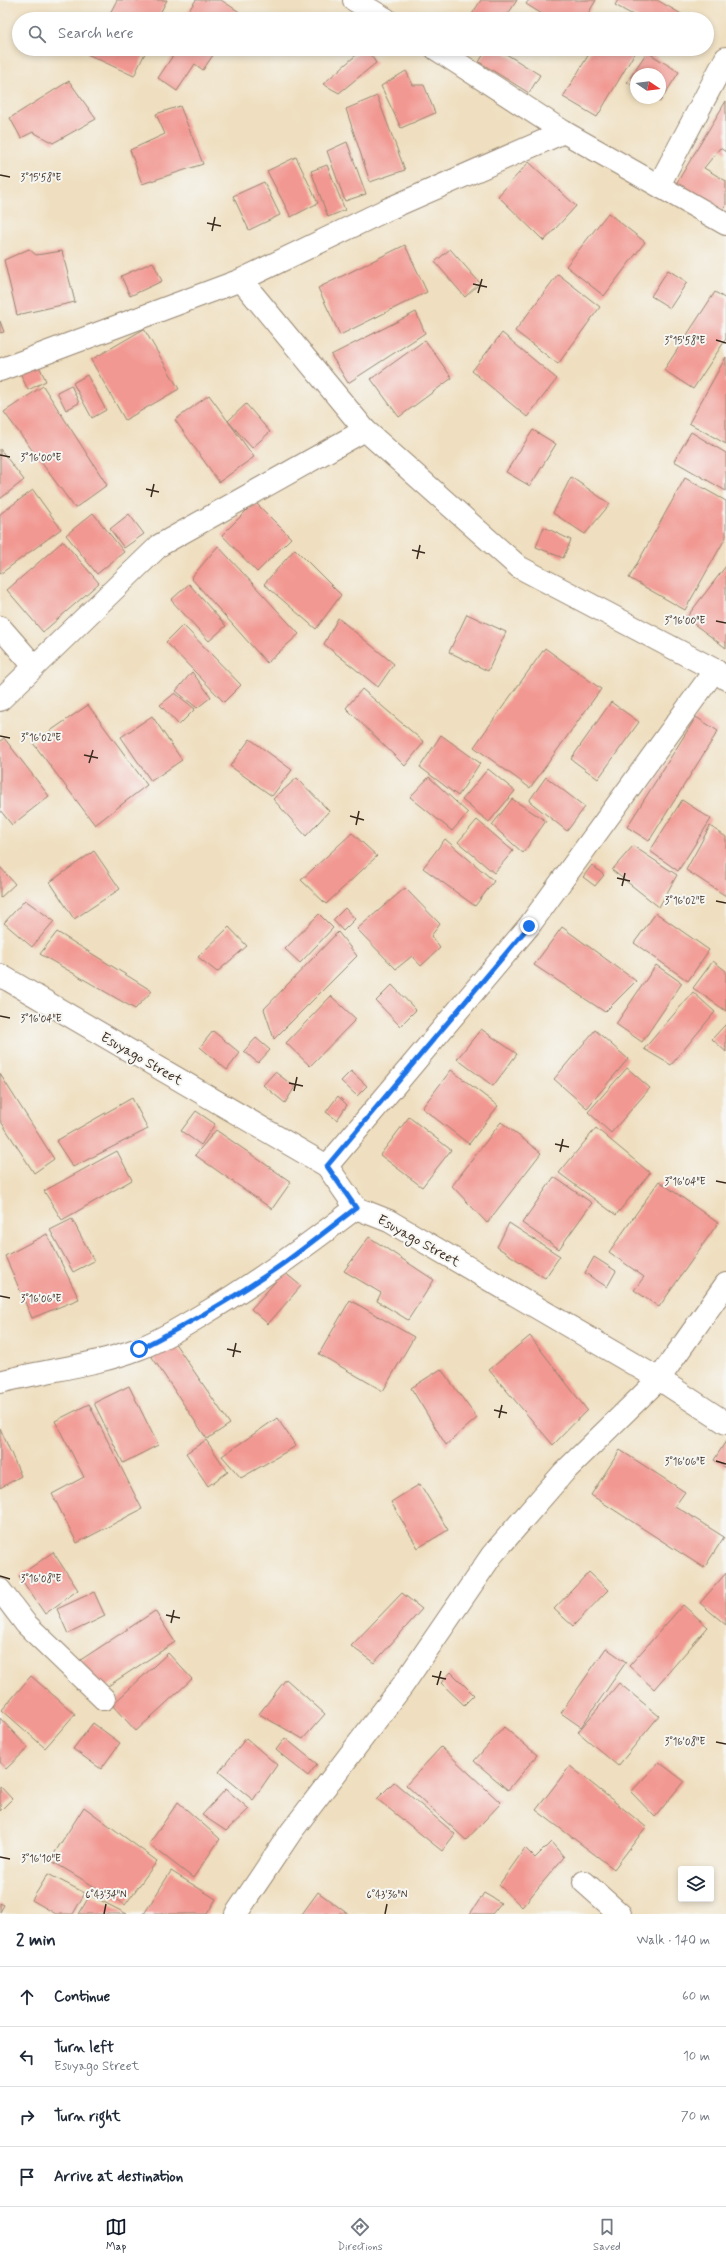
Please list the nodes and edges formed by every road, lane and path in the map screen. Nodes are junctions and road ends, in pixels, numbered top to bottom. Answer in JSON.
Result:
{"nodes":[{"id":1,"x":354,"y":0,"type":"edge"},
{"id":2,"x":374,"y":12,"type":"edge"},
{"id":3,"x":447,"y":56,"type":"edge"},
{"id":4,"x":726,"y":58,"type":"edge"},
{"id":5,"x":564,"y":132,"type":"junction"},
{"id":6,"x":659,"y":185,"type":"junction"},
{"id":7,"x":726,"y":224,"type":"edge"},
{"id":8,"x":241,"y":280,"type":"junction"},
{"id":9,"x":0,"y":370,"type":"edge"},
{"id":10,"x":366,"y":430,"type":"junction"},
{"id":11,"x":0,"y":627,"type":"edge"},
{"id":12,"x":34,"y":666,"type":"junction"},
{"id":13,"x":721,"y":674,"type":"edge"},
{"id":14,"x":0,"y":700,"type":"edge"},
{"id":15,"x":0,"y":975,"type":"edge"},
{"id":16,"x":327,"y":1166,"type":"junction"},
{"id":17,"x":356,"y":1208,"type":"junction"},
{"id":18,"x":726,"y":1284,"type":"edge"},
{"id":19,"x":659,"y":1380,"type":"junction"},
{"id":20,"x":0,"y":1382,"type":"edge"},
{"id":21,"x":726,"y":1423,"type":"edge"},
{"id":22,"x":0,"y":1590,"type":"edge"},
{"id":23,"x":104,"y":1699,"type":"dead end"},
{"id":24,"x":584,"y":1882,"type":"dead end"},
{"id":25,"x":236,"y":1914,"type":"edge"},
{"id":26,"x":620,"y":1914,"type":"edge"}],
"edges":[{"from":1,"to":2,"type":"street"},
{"from":3,"to":5,"type":"street"},
{"from":4,"to":6,"type":"street"},
{"from":5,"to":6,"type":"street"},
{"from":5,"to":8,"type":"street"},
{"from":6,"to":7,"type":"street"},
{"from":8,"to":9,"type":"street"},
{"from":8,"to":10,"type":"street"},
{"from":10,"to":12,"type":"street"},
{"from":10,"to":13,"type":"street"},
{"from":11,"to":12,"type":"street"},
{"from":12,"to":14,"type":"street"},
{"from":13,"to":16,"type":"street"},
{"from":15,"to":16,"type":"street","name":"Esuyago Street"},
{"from":16,"to":17,"type":"street","name":"Esuyago Street"},
{"from":17,"to":19,"type":"street","name":"Esuyago Street"},
{"from":17,"to":20,"type":"street"},
{"from":18,"to":19,"type":"street"},
{"from":19,"to":21,"type":"street","name":"Esuyago Street"},
{"from":19,"to":25,"type":"street"},
{"from":22,"to":23,"type":"street"},
{"from":24,"to":26,"type":"street"}]}
